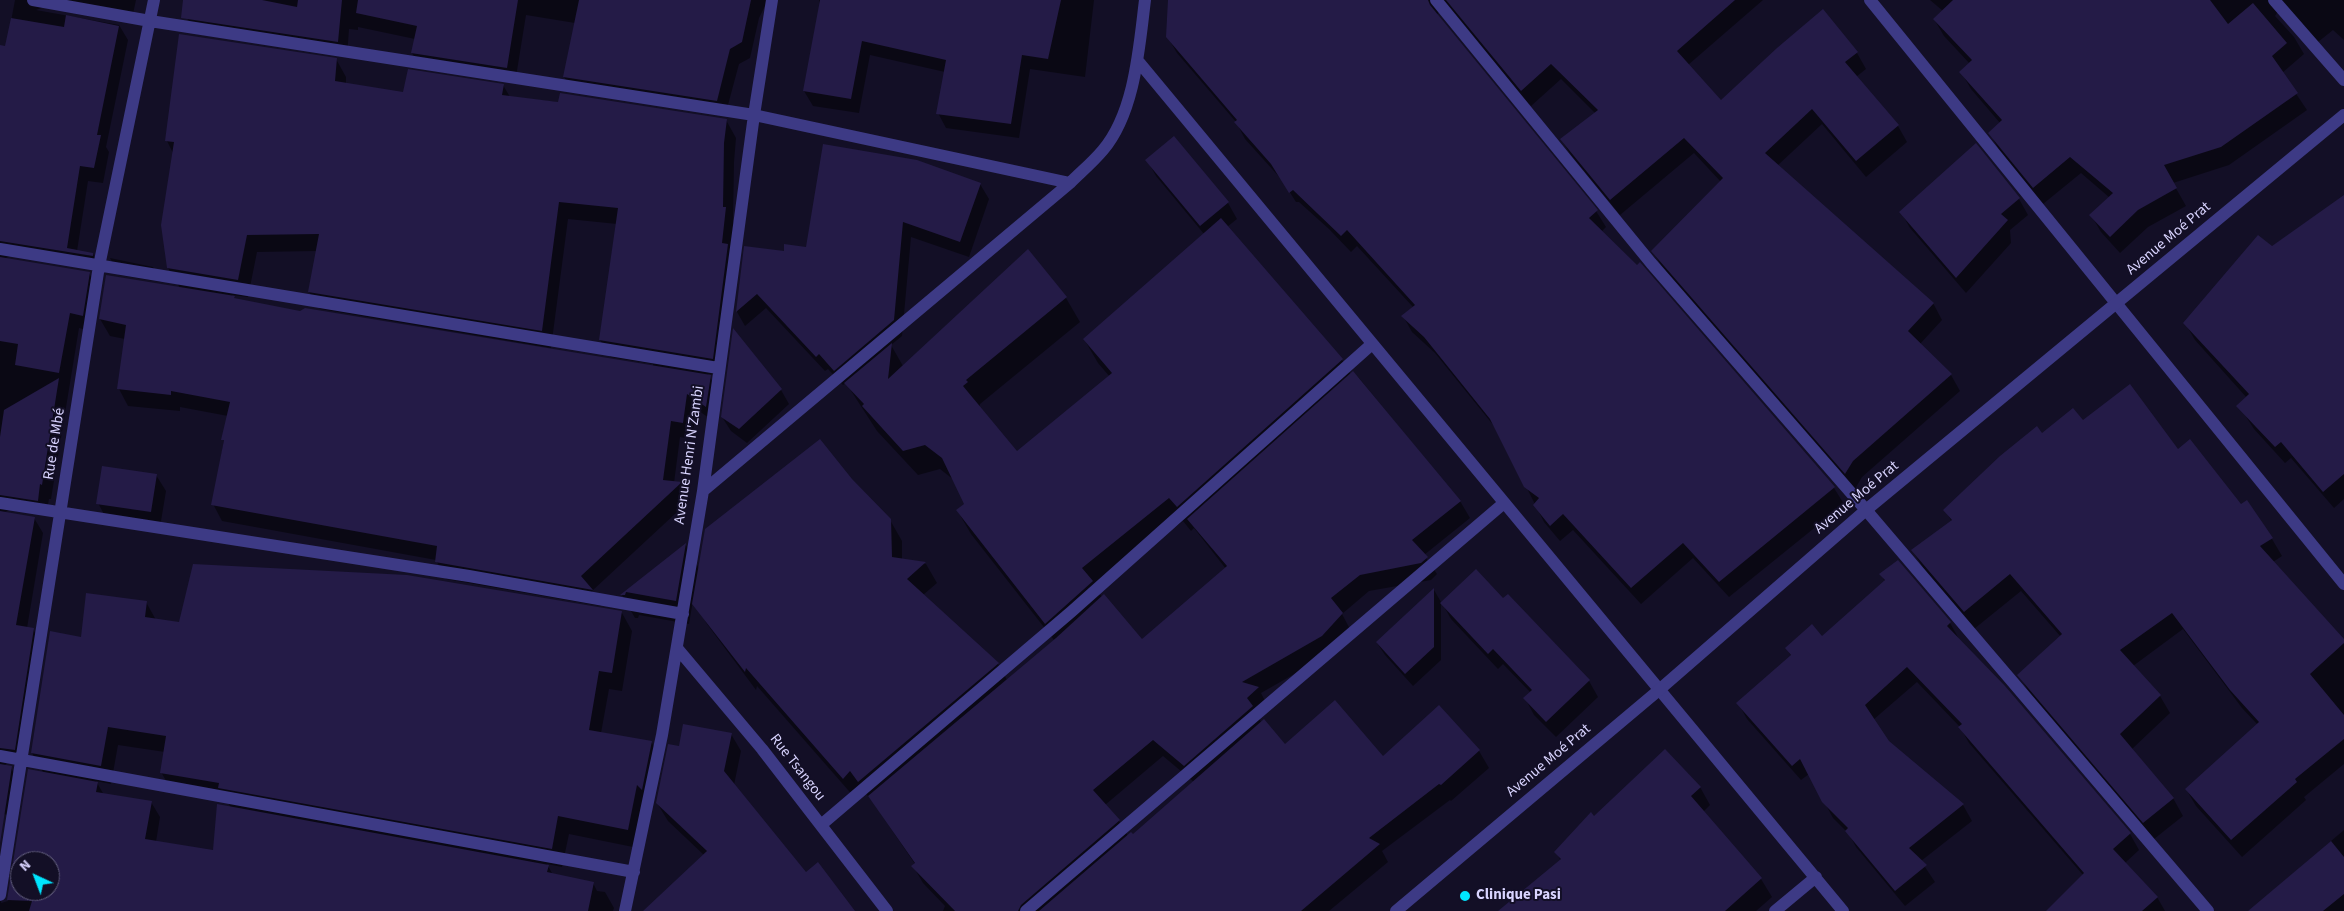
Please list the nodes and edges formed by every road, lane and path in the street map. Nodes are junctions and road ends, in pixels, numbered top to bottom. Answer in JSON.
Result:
{"nodes":[{"id":1,"x":33,"y":0,"type":"edge"},
{"id":2,"x":154,"y":0,"type":"edge"},
{"id":3,"x":772,"y":0,"type":"edge"},
{"id":4,"x":1145,"y":0,"type":"edge"},
{"id":5,"x":1436,"y":0,"type":"edge"},
{"id":6,"x":1870,"y":0,"type":"edge"},
{"id":7,"x":2274,"y":0,"type":"edge"},
{"id":8,"x":150,"y":21,"type":"junction"},
{"id":9,"x":1138,"y":61,"type":"junction"},
{"id":10,"x":2344,"y":80,"type":"edge"},
{"id":11,"x":754,"y":115,"type":"junction"},
{"id":12,"x":2344,"y":116,"type":"edge"},
{"id":13,"x":1070,"y":183,"type":"junction"},
{"id":14,"x":0,"y":249,"type":"edge"},
{"id":15,"x":99,"y":266,"type":"junction"},
{"id":16,"x":2116,"y":303,"type":"junction"},
{"id":17,"x":1372,"y":344,"type":"junction"},
{"id":18,"x":718,"y":368,"type":"junction"},
{"id":19,"x":703,"y":491,"type":"junction"},
{"id":20,"x":0,"y":503,"type":"edge"},
{"id":21,"x":1504,"y":504,"type":"junction"},
{"id":22,"x":1866,"y":510,"type":"junction"},
{"id":23,"x":60,"y":513,"type":"junction"},
{"id":24,"x":2344,"y":584,"type":"edge"},
{"id":25,"x":683,"y":614,"type":"junction"},
{"id":26,"x":676,"y":648,"type":"junction"},
{"id":27,"x":1659,"y":690,"type":"junction"},
{"id":28,"x":0,"y":756,"type":"edge"},
{"id":29,"x":22,"y":760,"type":"junction"},
{"id":30,"x":821,"y":825,"type":"junction"},
{"id":31,"x":634,"y":872,"type":"junction"},
{"id":32,"x":1816,"y":877,"type":"junction"},
{"id":33,"x":0,"y":895,"type":"edge"},
{"id":34,"x":625,"y":911,"type":"edge"},
{"id":35,"x":887,"y":911,"type":"edge"},
{"id":36,"x":1026,"y":911,"type":"edge"},
{"id":37,"x":1396,"y":911,"type":"edge"},
{"id":38,"x":1775,"y":911,"type":"edge"},
{"id":39,"x":1843,"y":911,"type":"edge"},
{"id":40,"x":2208,"y":911,"type":"edge"}],
"edges":[{"from":1,"to":8,"type":"street"},
{"from":2,"to":8,"type":"street","name":"Rue de Mbé"},
{"from":3,"to":11,"type":"street","name":"Avenue Henri N'Zambi"},
{"from":4,"to":9,"type":"street"},
{"from":5,"to":22,"type":"street"},
{"from":6,"to":16,"type":"street"},
{"from":7,"to":10,"type":"street"},
{"from":8,"to":11,"type":"street"},
{"from":8,"to":15,"type":"street","name":"Rue de Mbé"},
{"from":9,"to":13,"type":"street"},
{"from":9,"to":17,"type":"street"},
{"from":11,"to":13,"type":"street"},
{"from":11,"to":18,"type":"street","name":"Avenue Henri N'Zambi"},
{"from":12,"to":16,"type":"street","name":"Avenue Moé Prat"},
{"from":13,"to":19,"type":"street"},
{"from":14,"to":15,"type":"street"},
{"from":15,"to":18,"type":"street"},
{"from":15,"to":23,"type":"street","name":"Rue de Mbé"},
{"from":16,"to":22,"type":"street","name":"Avenue Moé Prat"},
{"from":16,"to":24,"type":"street"},
{"from":17,"to":21,"type":"street"},
{"from":17,"to":30,"type":"street"},
{"from":18,"to":19,"type":"street","name":"Avenue Henri N'Zambi"},
{"from":19,"to":25,"type":"street","name":"Avenue Henri N'Zambi"},
{"from":20,"to":23,"type":"street"},
{"from":21,"to":27,"type":"street"},
{"from":21,"to":36,"type":"street"},
{"from":22,"to":27,"type":"street","name":"Avenue Moé Prat"},
{"from":22,"to":40,"type":"street"},
{"from":23,"to":25,"type":"street"},
{"from":23,"to":29,"type":"street","name":"Rue de Mbé"},
{"from":25,"to":26,"type":"street","name":"Avenue Henri N'Zambi"},
{"from":26,"to":30,"type":"street","name":"Rue Tsangou"},
{"from":26,"to":31,"type":"street","name":"Avenue Henri N'Zambi"},
{"from":27,"to":32,"type":"street"},
{"from":27,"to":37,"type":"street","name":"Avenue Moé Prat"},
{"from":28,"to":29,"type":"street"},
{"from":29,"to":31,"type":"street"},
{"from":29,"to":33,"type":"street","name":"Rue de Mbé"},
{"from":30,"to":35,"type":"street","name":"Rue Tsangou"},
{"from":31,"to":34,"type":"street","name":"Avenue Henri N'Zambi"},
{"from":32,"to":38,"type":"street"},
{"from":32,"to":39,"type":"street"}]}
